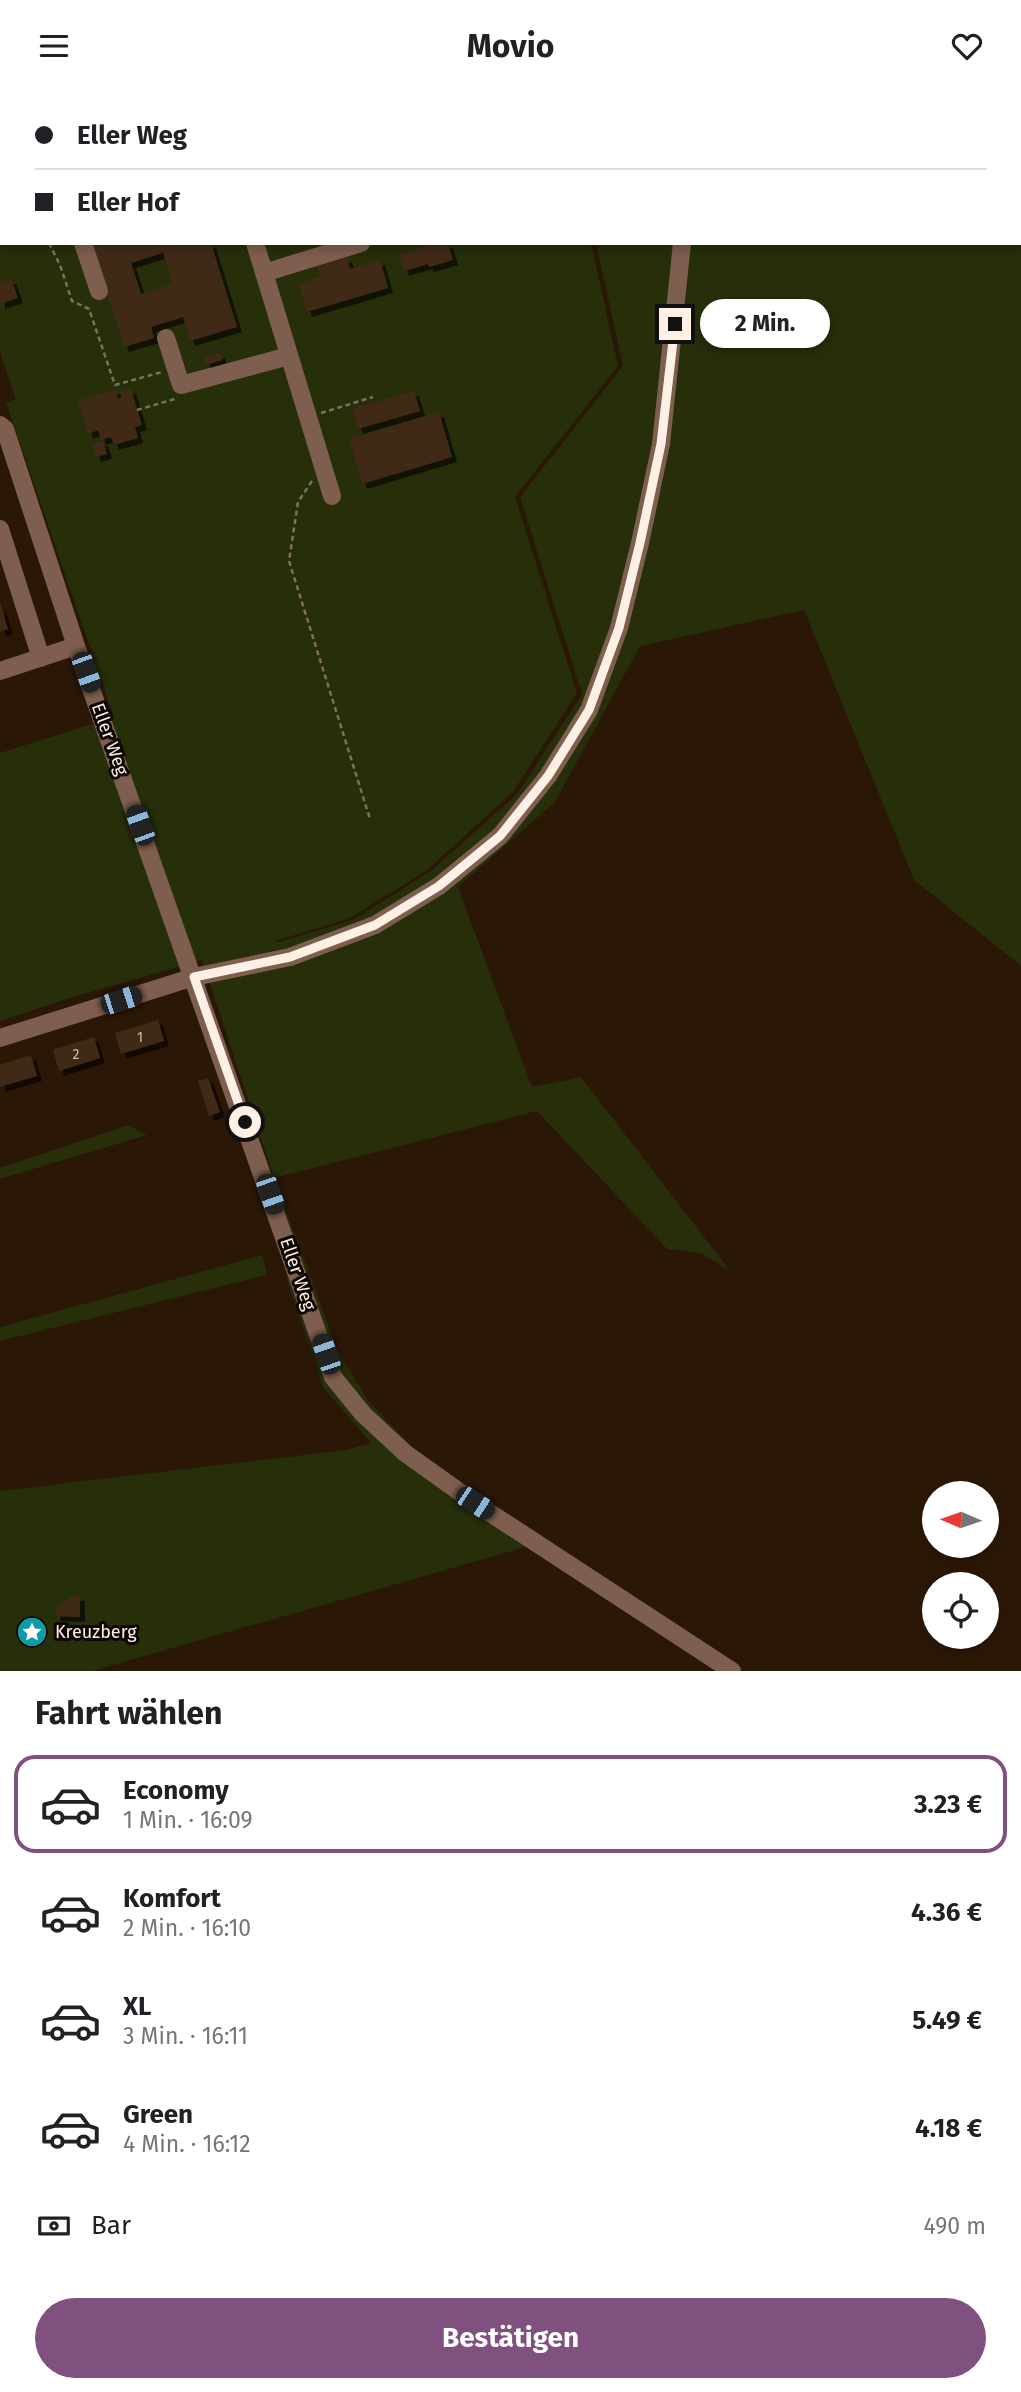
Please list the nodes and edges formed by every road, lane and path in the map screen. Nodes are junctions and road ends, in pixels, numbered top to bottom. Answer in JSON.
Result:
{"nodes":[{"id":1,"x":50,"y":245,"type":"edge"},
{"id":2,"x":84,"y":245,"type":"edge"},
{"id":3,"x":256,"y":245,"type":"edge"},
{"id":4,"x":355,"y":245,"type":"edge"},
{"id":5,"x":682,"y":245,"type":"edge"},
{"id":6,"x":264,"y":273,"type":"junction"},
{"id":7,"x":99,"y":291,"type":"dead end"},
{"id":8,"x":166,"y":338,"type":"dead end"},
{"id":9,"x":289,"y":356,"type":"junction"},
{"id":10,"x":179,"y":377,"type":"junction"},
{"id":11,"x":373,"y":397,"type":"dead end"},
{"id":12,"x":138,"y":410,"type":"dead end"},
{"id":13,"x":308,"y":417,"type":"junction"},
{"id":14,"x":0,"y":425,"type":"edge"},
{"id":15,"x":323,"y":468,"type":"junction"},
{"id":16,"x":332,"y":496,"type":"dead end"},
{"id":17,"x":0,"y":529,"type":"edge"},
{"id":18,"x":76,"y":646,"type":"junction"},
{"id":19,"x":41,"y":658,"type":"junction"},
{"id":20,"x":0,"y":671,"type":"edge"},
{"id":21,"x":370,"y":819,"type":"dead end"},
{"id":22,"x":194,"y":977,"type":"junction"},
{"id":23,"x":0,"y":1038,"type":"edge"},
{"id":24,"x":732,"y":1671,"type":"edge"}],
"edges":[{"from":1,"to":10,"type":"path"},
{"from":2,"to":7,"type":"street"},
{"from":3,"to":6,"type":"street"},
{"from":4,"to":6,"type":"street"},
{"from":5,"to":22,"type":"street"},
{"from":6,"to":9,"type":"street"},
{"from":8,"to":10,"type":"street"},
{"from":9,"to":10,"type":"street"},
{"from":9,"to":13,"type":"street"},
{"from":10,"to":12,"type":"path"},
{"from":11,"to":13,"type":"path"},
{"from":13,"to":15,"type":"street"},
{"from":14,"to":18,"type":"street","name":"Eller Weg"},
{"from":15,"to":16,"type":"street"},
{"from":15,"to":21,"type":"path"},
{"from":17,"to":19,"type":"street"},
{"from":18,"to":19,"type":"street"},
{"from":18,"to":22,"type":"street","name":"Eller Weg"},
{"from":19,"to":20,"type":"street"},
{"from":22,"to":23,"type":"street"},
{"from":22,"to":24,"type":"street","name":"Eller Weg"}]}
